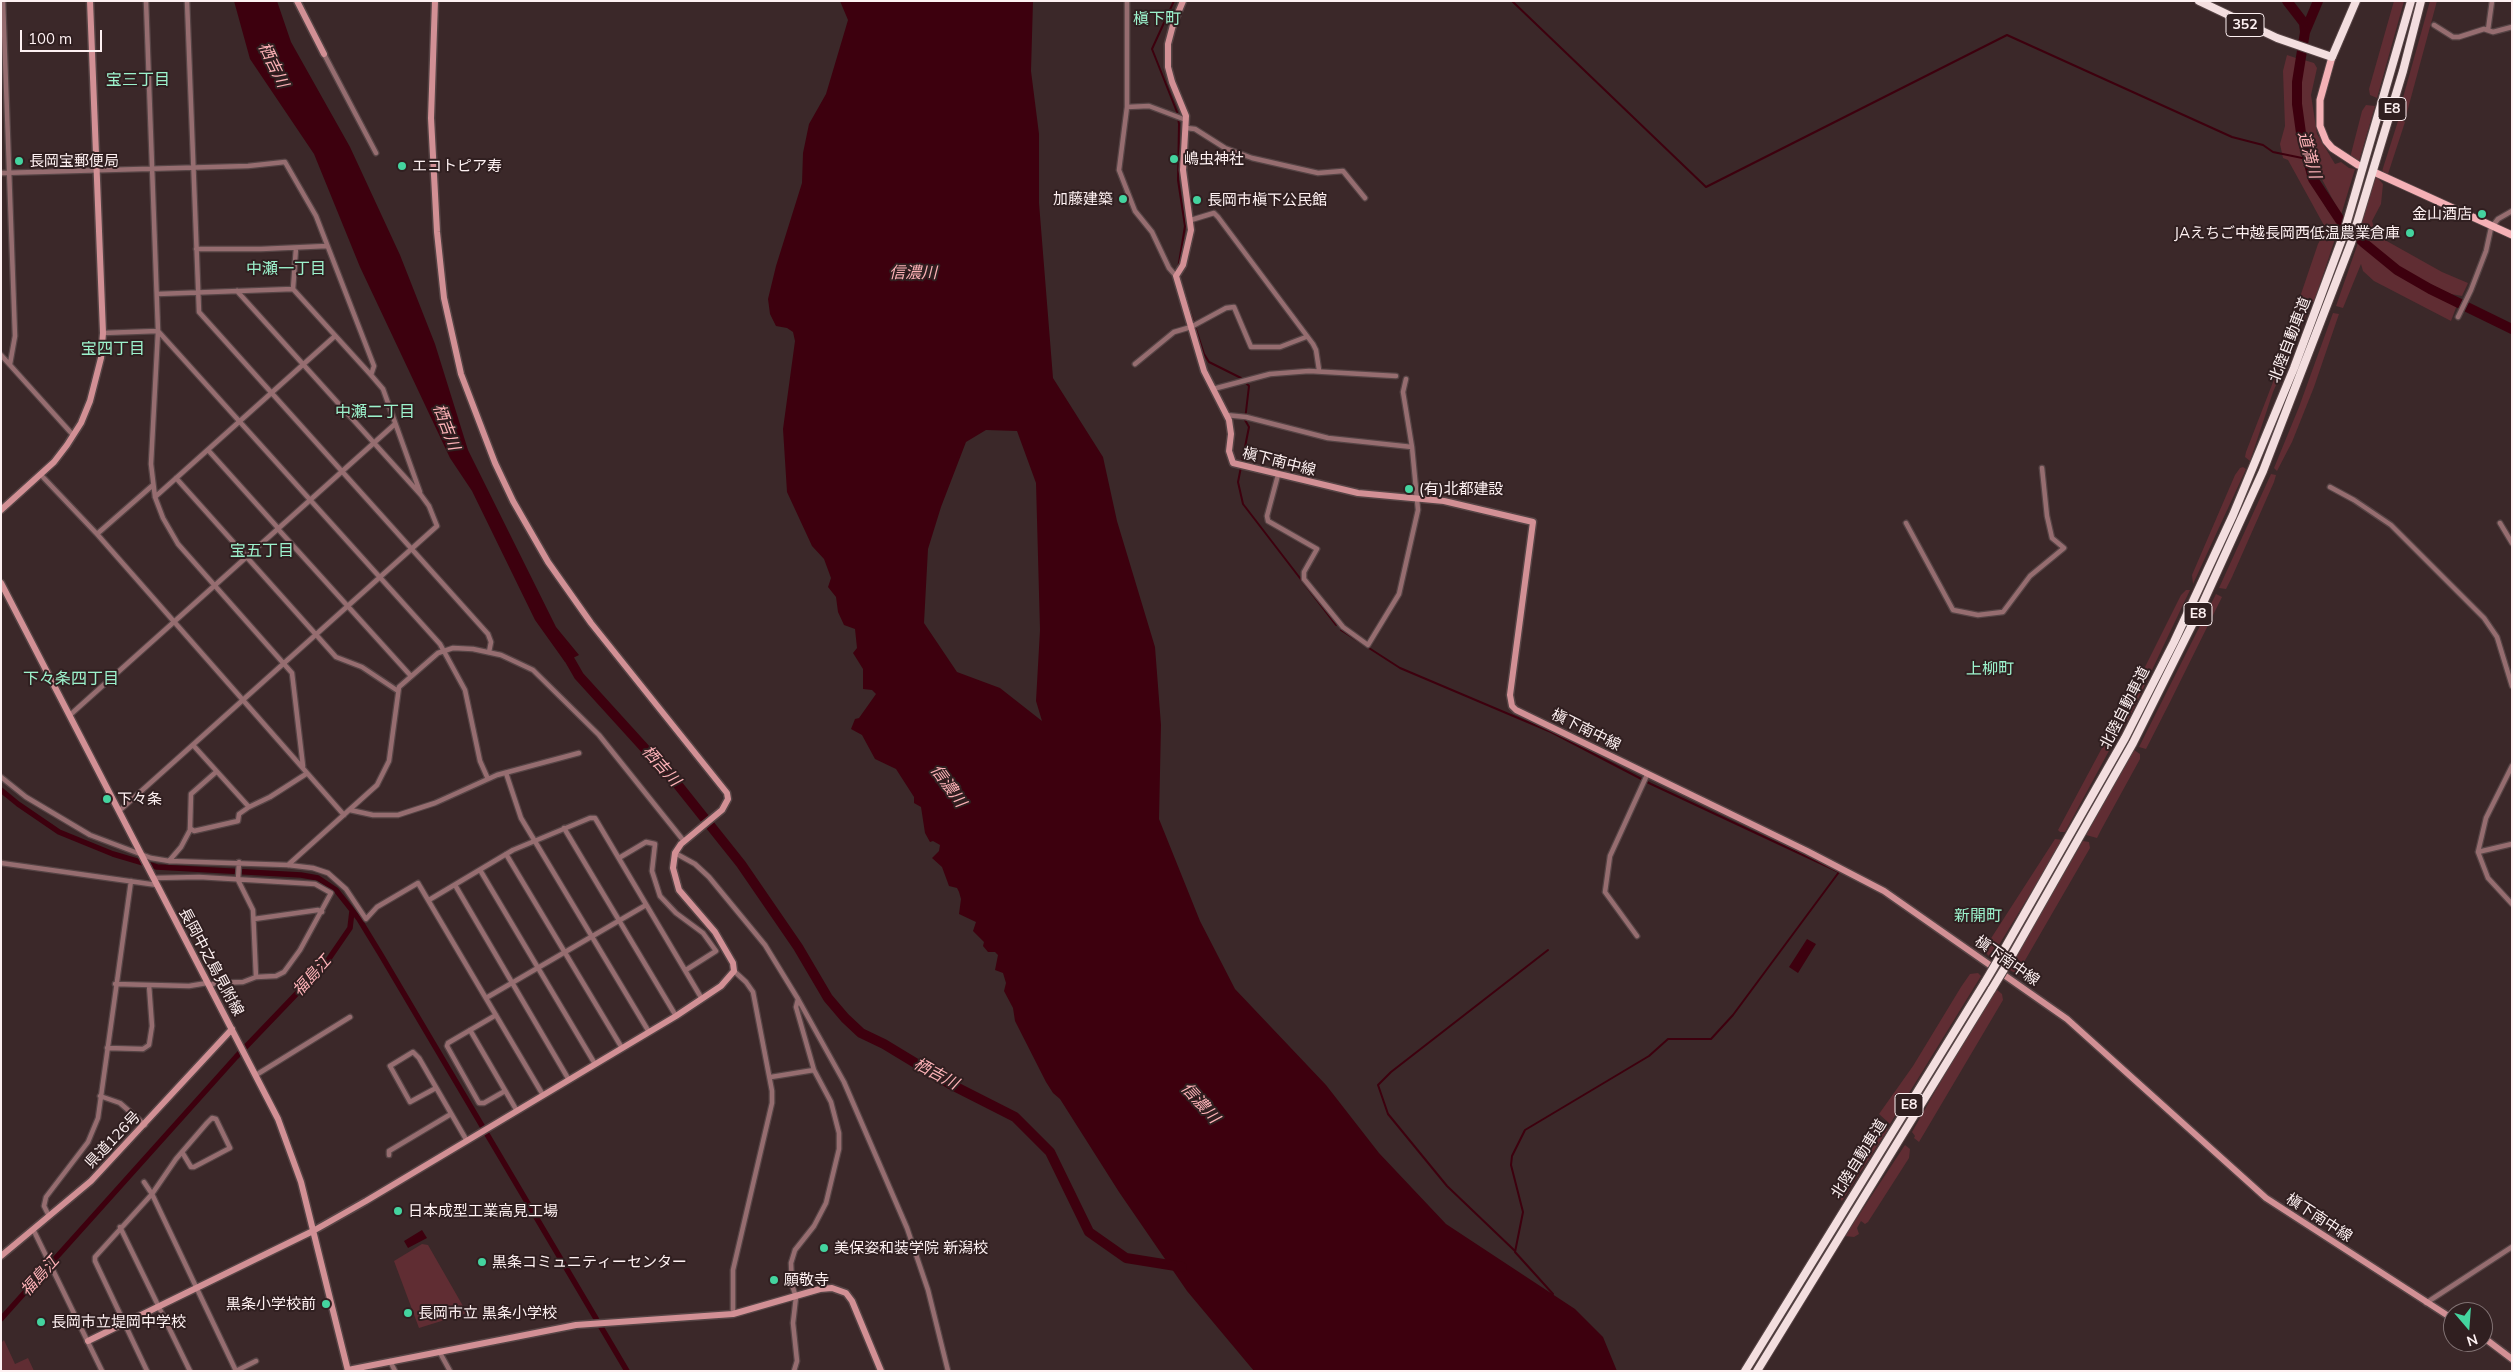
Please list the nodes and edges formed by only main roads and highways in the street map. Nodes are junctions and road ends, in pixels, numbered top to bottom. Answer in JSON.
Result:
{"nodes":[{"id":1,"x":90,"y":1,"type":"edge"},
{"id":2,"x":297,"y":1,"type":"edge"},
{"id":3,"x":435,"y":1,"type":"edge"},
{"id":4,"x":1183,"y":1,"type":"edge"},
{"id":5,"x":2199,"y":1,"type":"edge"},
{"id":6,"x":2356,"y":1,"type":"edge"},
{"id":7,"x":2411,"y":1,"type":"edge"},
{"id":8,"x":2420,"y":1,"type":"edge"},
{"id":9,"x":324,"y":54,"type":"road end"},
{"id":10,"x":2332,"y":57,"type":"junction"},
{"id":11,"x":2358,"y":165,"type":"dead end"},
{"id":12,"x":2376,"y":173,"type":"dead end"},
{"id":13,"x":2512,"y":235,"type":"edge"},
{"id":14,"x":1,"y":510,"type":"edge"},
{"id":15,"x":1,"y":583,"type":"edge"},
{"id":16,"x":232,"y":1029,"type":"junction"},
{"id":17,"x":313,"y":1231,"type":"junction"},
{"id":18,"x":1,"y":1256,"type":"edge"},
{"id":19,"x":2443,"y":1313,"type":"edge"},
{"id":20,"x":88,"y":1341,"type":"road end"},
{"id":21,"x":2493,"y":1345,"type":"edge"},
{"id":22,"x":2512,"y":1358,"type":"edge"},
{"id":23,"x":348,"y":1370,"type":"edge"},
{"id":24,"x":881,"y":1371,"type":"edge"},
{"id":25,"x":1745,"y":1371,"type":"edge"},
{"id":26,"x":1757,"y":1371,"type":"edge"}],
"edges":[{"from":1,"to":14,"type":"main road"},
{"from":2,"to":9,"type":"main road"},
{"from":3,"to":17,"type":"main road"},
{"from":4,"to":19,"type":"main road","name":"槇下南中線"},
{"from":5,"to":10,"type":"highway","number":"352"},
{"from":6,"to":10,"type":"highway"},
{"from":7,"to":25,"type":"highway","name":"北陸自動車道","number":"E8","bridge":true},
{"from":8,"to":26,"type":"highway","name":"北陸自動車道","number":"E8","bridge":true},
{"from":10,"to":11,"type":"main road"},
{"from":12,"to":13,"type":"main road"},
{"from":15,"to":16,"type":"main road","name":"長岡中之島見附線"},
{"from":16,"to":17,"type":"main road","name":"長岡中之島見附線"},
{"from":16,"to":18,"type":"main road","name":"県道126号"},
{"from":17,"to":20,"type":"main road"},
{"from":17,"to":23,"type":"main road","name":"長岡中之島見附線"},
{"from":21,"to":22,"type":"main road"},
{"from":23,"to":24,"type":"main road"}]}
